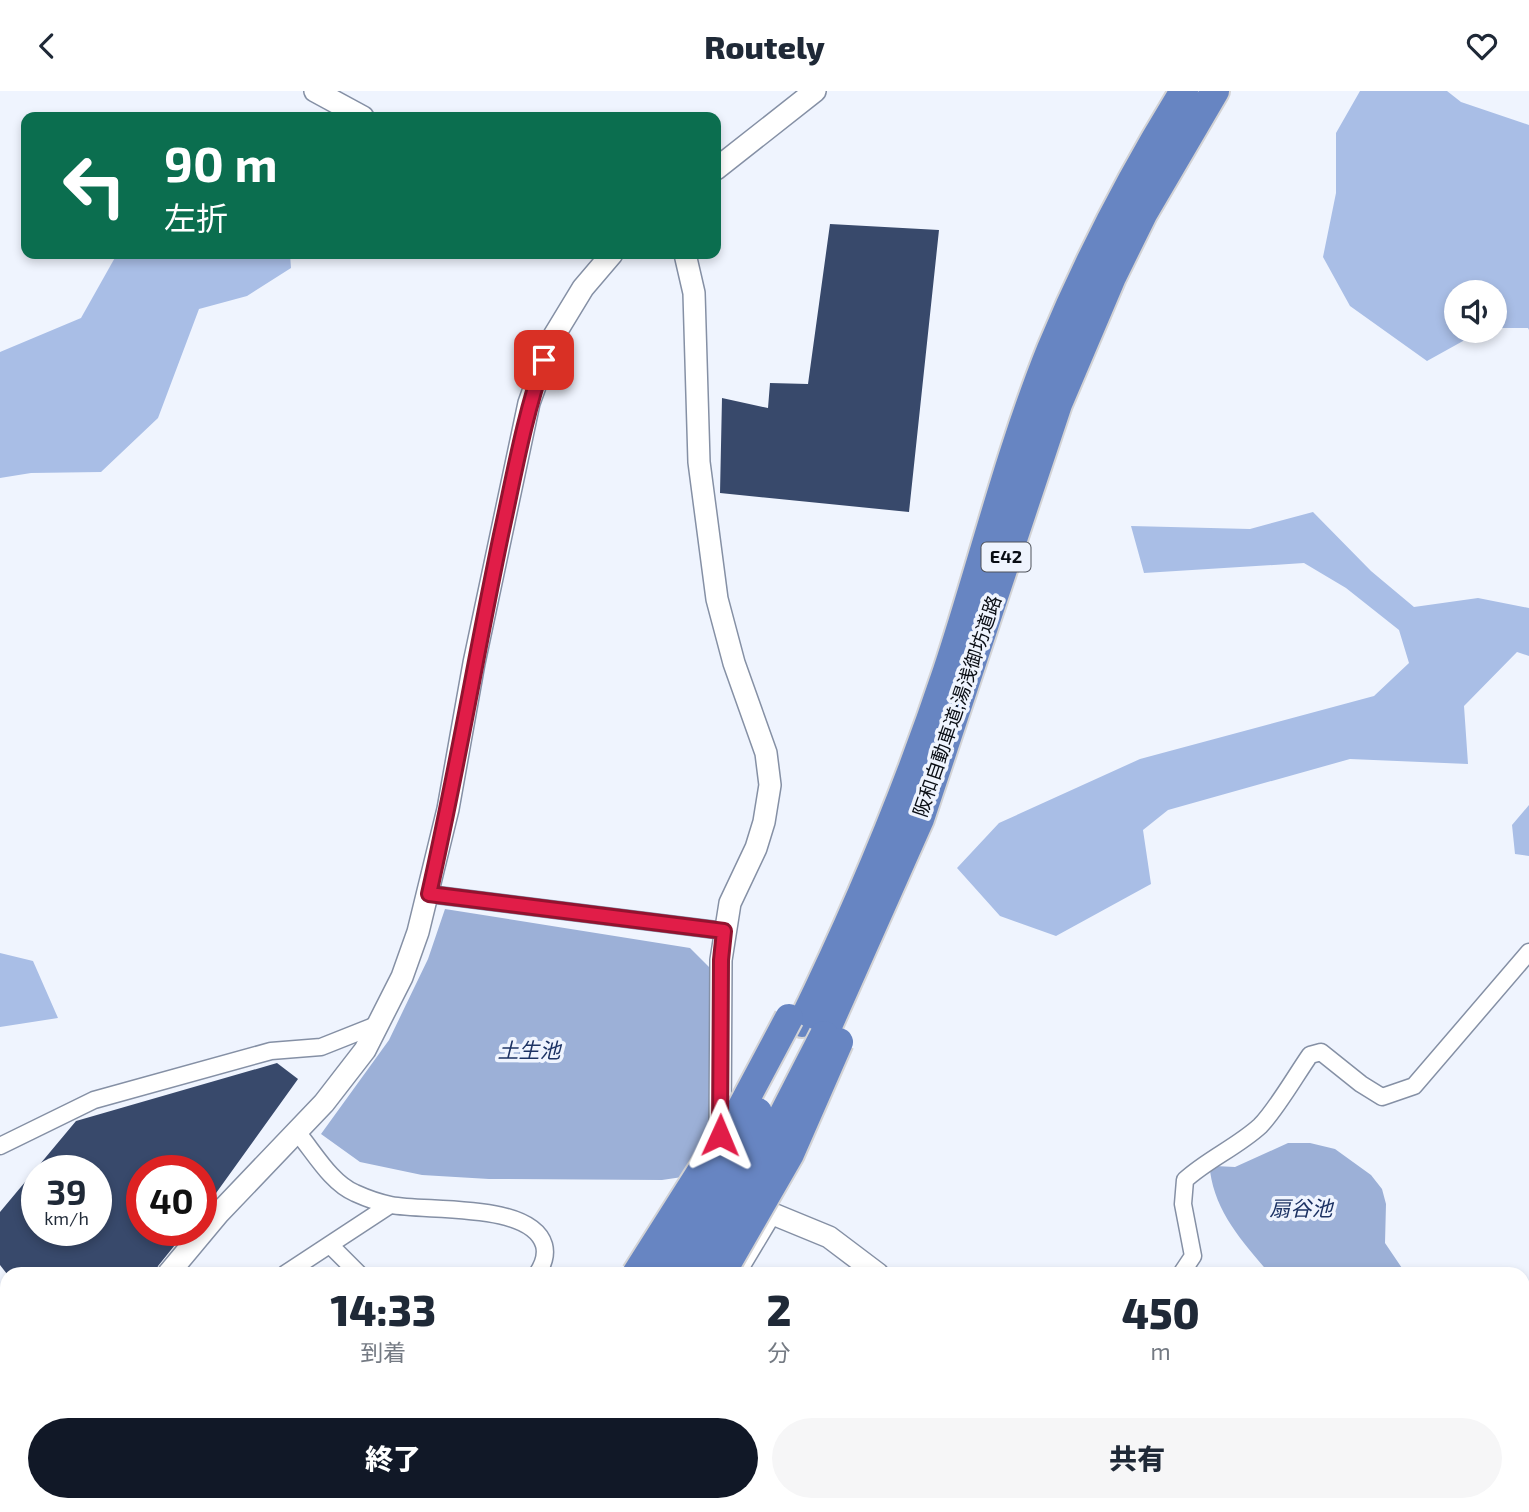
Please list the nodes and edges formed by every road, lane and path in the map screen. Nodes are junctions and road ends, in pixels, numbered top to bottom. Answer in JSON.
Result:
{"nodes":[{"id":1,"x":315,"y":91,"type":"edge"},
{"id":2,"x":815,"y":91,"type":"edge"},
{"id":3,"x":1184,"y":91,"type":"edge"},
{"id":4,"x":1215,"y":91,"type":"edge"},
{"id":5,"x":354,"y":112,"type":"edge"},
{"id":6,"x":721,"y":165,"type":"edge"},
{"id":7,"x":608,"y":259,"type":"edge"},
{"id":8,"x":686,"y":259,"type":"edge"},
{"id":9,"x":429,"y":894,"type":"junction"},
{"id":10,"x":724,"y":931,"type":"junction"},
{"id":11,"x":1529,"y":952,"type":"edge"},
{"id":12,"x":379,"y":1024,"type":"junction"},
{"id":13,"x":813,"y":1030,"type":"junction"},
{"id":14,"x":297,"y":1132,"type":"junction"},
{"id":15,"x":0,"y":1146,"type":"edge"},
{"id":16,"x":390,"y":1205,"type":"junction"},
{"id":17,"x":772,"y":1214,"type":"junction"},
{"id":18,"x":330,"y":1244,"type":"junction"},
{"id":19,"x":174,"y":1267,"type":"edge"},
{"id":20,"x":296,"y":1267,"type":"edge"},
{"id":21,"x":352,"y":1267,"type":"edge"},
{"id":22,"x":542,"y":1267,"type":"edge"},
{"id":23,"x":628,"y":1267,"type":"edge"},
{"id":24,"x":640,"y":1267,"type":"edge"},
{"id":25,"x":670,"y":1267,"type":"edge"},
{"id":26,"x":698,"y":1267,"type":"edge"},
{"id":27,"x":725,"y":1267,"type":"edge"},
{"id":28,"x":735,"y":1267,"type":"edge"},
{"id":29,"x":736,"y":1267,"type":"edge"},
{"id":30,"x":869,"y":1267,"type":"edge"},
{"id":31,"x":1185,"y":1267,"type":"edge"}],
"edges":[{"from":1,"to":5,"type":"street"},
{"from":2,"to":6,"type":"street"},
{"from":3,"to":13,"type":"highway","name":"阪和自動車道;湯浅御坊道路","number":"E42"},
{"from":4,"to":13,"type":"highway","name":"阪和自動車道;湯浅御坊道路","number":"E42"},
{"from":7,"to":9,"type":"street"},
{"from":8,"to":10,"type":"street"},
{"from":9,"to":10,"type":"street"},
{"from":9,"to":12,"type":"street"},
{"from":10,"to":17,"type":"street"},
{"from":11,"to":31,"type":"street"},
{"from":12,"to":14,"type":"street"},
{"from":12,"to":15,"type":"street"},
{"from":13,"to":24,"type":"highway","bridge":true},
{"from":13,"to":25,"type":"highway","name":"阪和自動車道;湯浅御坊道路","number":"E42","bridge":true},
{"from":13,"to":26,"type":"highway","name":"阪和自動車道;湯浅御坊道路","number":"E42","bridge":true},
{"from":13,"to":28,"type":"highway","bridge":true},
{"from":14,"to":16,"type":"street"},
{"from":14,"to":19,"type":"street"},
{"from":16,"to":18,"type":"street"},
{"from":16,"to":22,"type":"street"},
{"from":17,"to":29,"type":"street"},
{"from":17,"to":30,"type":"street"},
{"from":18,"to":20,"type":"street"},
{"from":18,"to":21,"type":"street"},
{"from":23,"to":27,"type":"street"}]}
